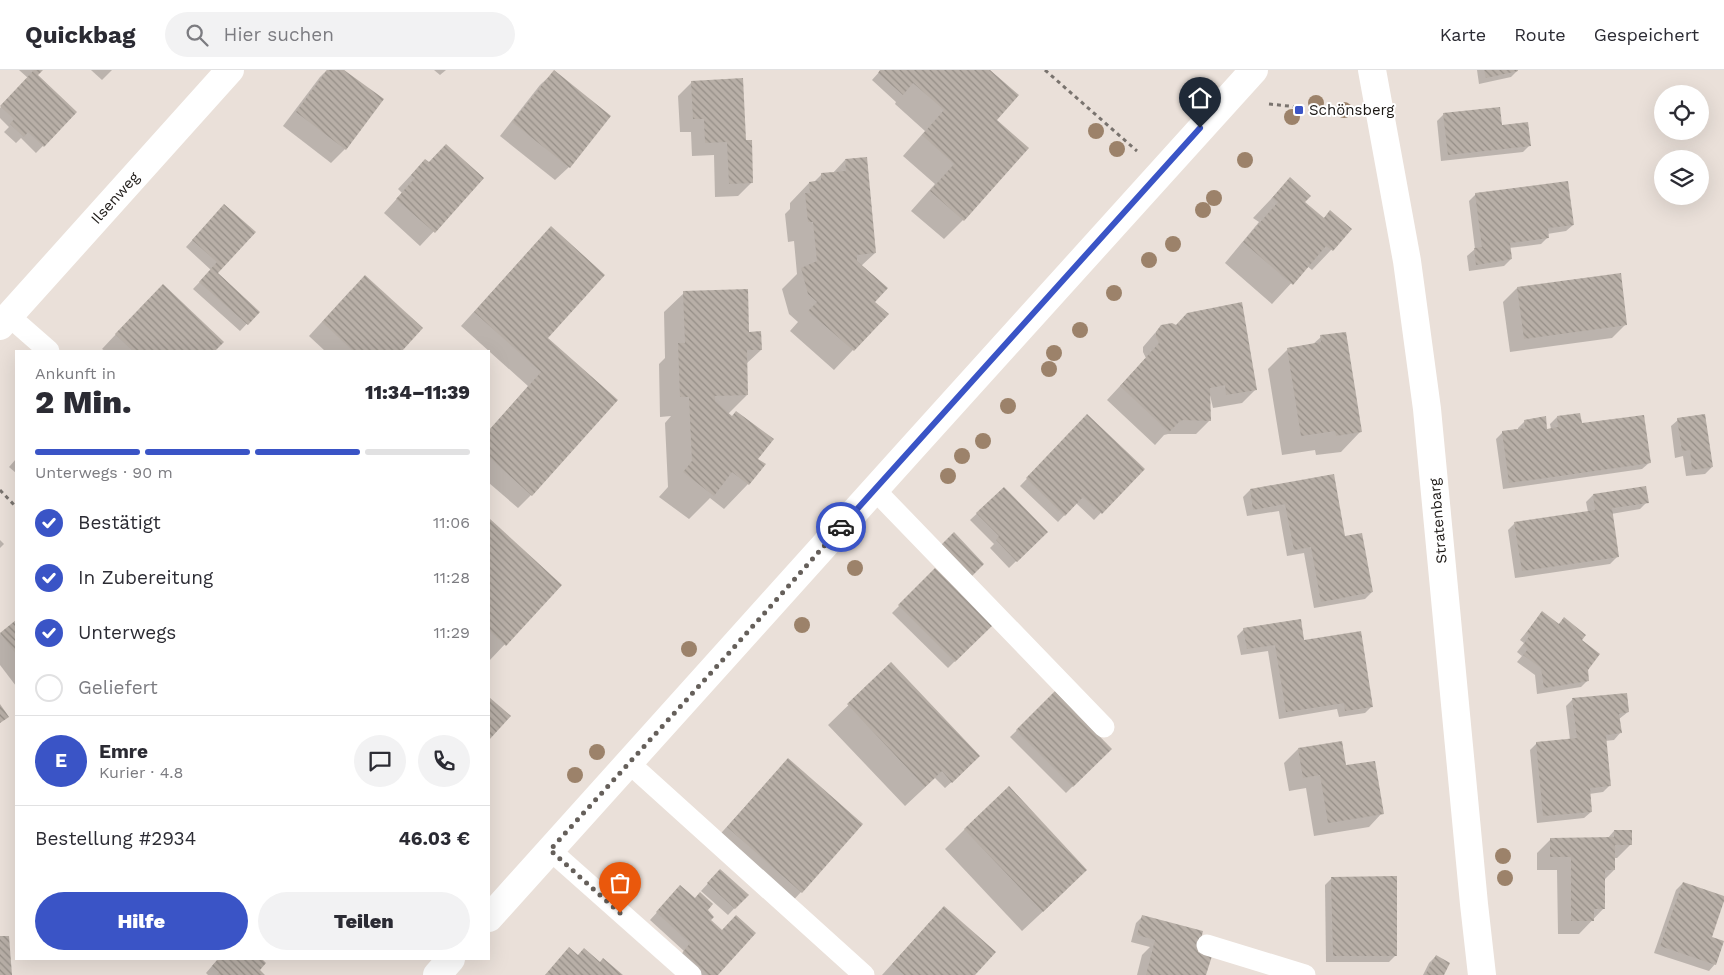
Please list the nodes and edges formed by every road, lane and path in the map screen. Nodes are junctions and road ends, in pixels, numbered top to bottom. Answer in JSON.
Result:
{"nodes":[{"id":1,"x":230,"y":70,"type":"edge"},
{"id":2,"x":1045,"y":70,"type":"edge"},
{"id":3,"x":1254,"y":70,"type":"edge"},
{"id":4,"x":1372,"y":70,"type":"edge"},
{"id":5,"x":1226,"y":100,"type":"junction"},
{"id":6,"x":1381,"y":116,"type":"junction"},
{"id":7,"x":1162,"y":171,"type":"junction"},
{"id":8,"x":5,"y":321,"type":"edge"},
{"id":9,"x":48,"y":350,"type":"edge"},
{"id":10,"x":874,"y":489,"type":"junction"},
{"id":11,"x":0,"y":490,"type":"edge"},
{"id":12,"x":15,"y":506,"type":"edge"},
{"id":13,"x":1104,"y":727,"type":"dead end"},
{"id":14,"x":629,"y":764,"type":"junction"},
{"id":15,"x":550,"y":850,"type":"junction"},
{"id":16,"x":490,"y":917,"type":"edge"},
{"id":17,"x":1207,"y":945,"type":"dead end"},
{"id":18,"x":451,"y":960,"type":"edge"},
{"id":19,"x":437,"y":975,"type":"edge"},
{"id":20,"x":691,"y":975,"type":"edge"},
{"id":21,"x":864,"y":975,"type":"edge"},
{"id":22,"x":1305,"y":975,"type":"edge"},
{"id":23,"x":1482,"y":975,"type":"edge"}],
"edges":[{"from":1,"to":8,"type":"street","name":"Ilsenweg"},
{"from":2,"to":7,"type":"path"},
{"from":3,"to":5,"type":"street"},
{"from":4,"to":6,"type":"street","name":"Stratenbarg"},
{"from":5,"to":6,"type":"path"},
{"from":5,"to":7,"type":"street"},
{"from":6,"to":23,"type":"street","name":"Stratenbarg"},
{"from":7,"to":10,"type":"street"},
{"from":8,"to":9,"type":"lane"},
{"from":10,"to":13,"type":"lane"},
{"from":10,"to":14,"type":"street"},
{"from":11,"to":12,"type":"path"},
{"from":14,"to":15,"type":"street"},
{"from":14,"to":21,"type":"lane"},
{"from":15,"to":16,"type":"street"},
{"from":15,"to":20,"type":"lane"},
{"from":17,"to":22,"type":"lane"},
{"from":18,"to":19,"type":"street"}]}
